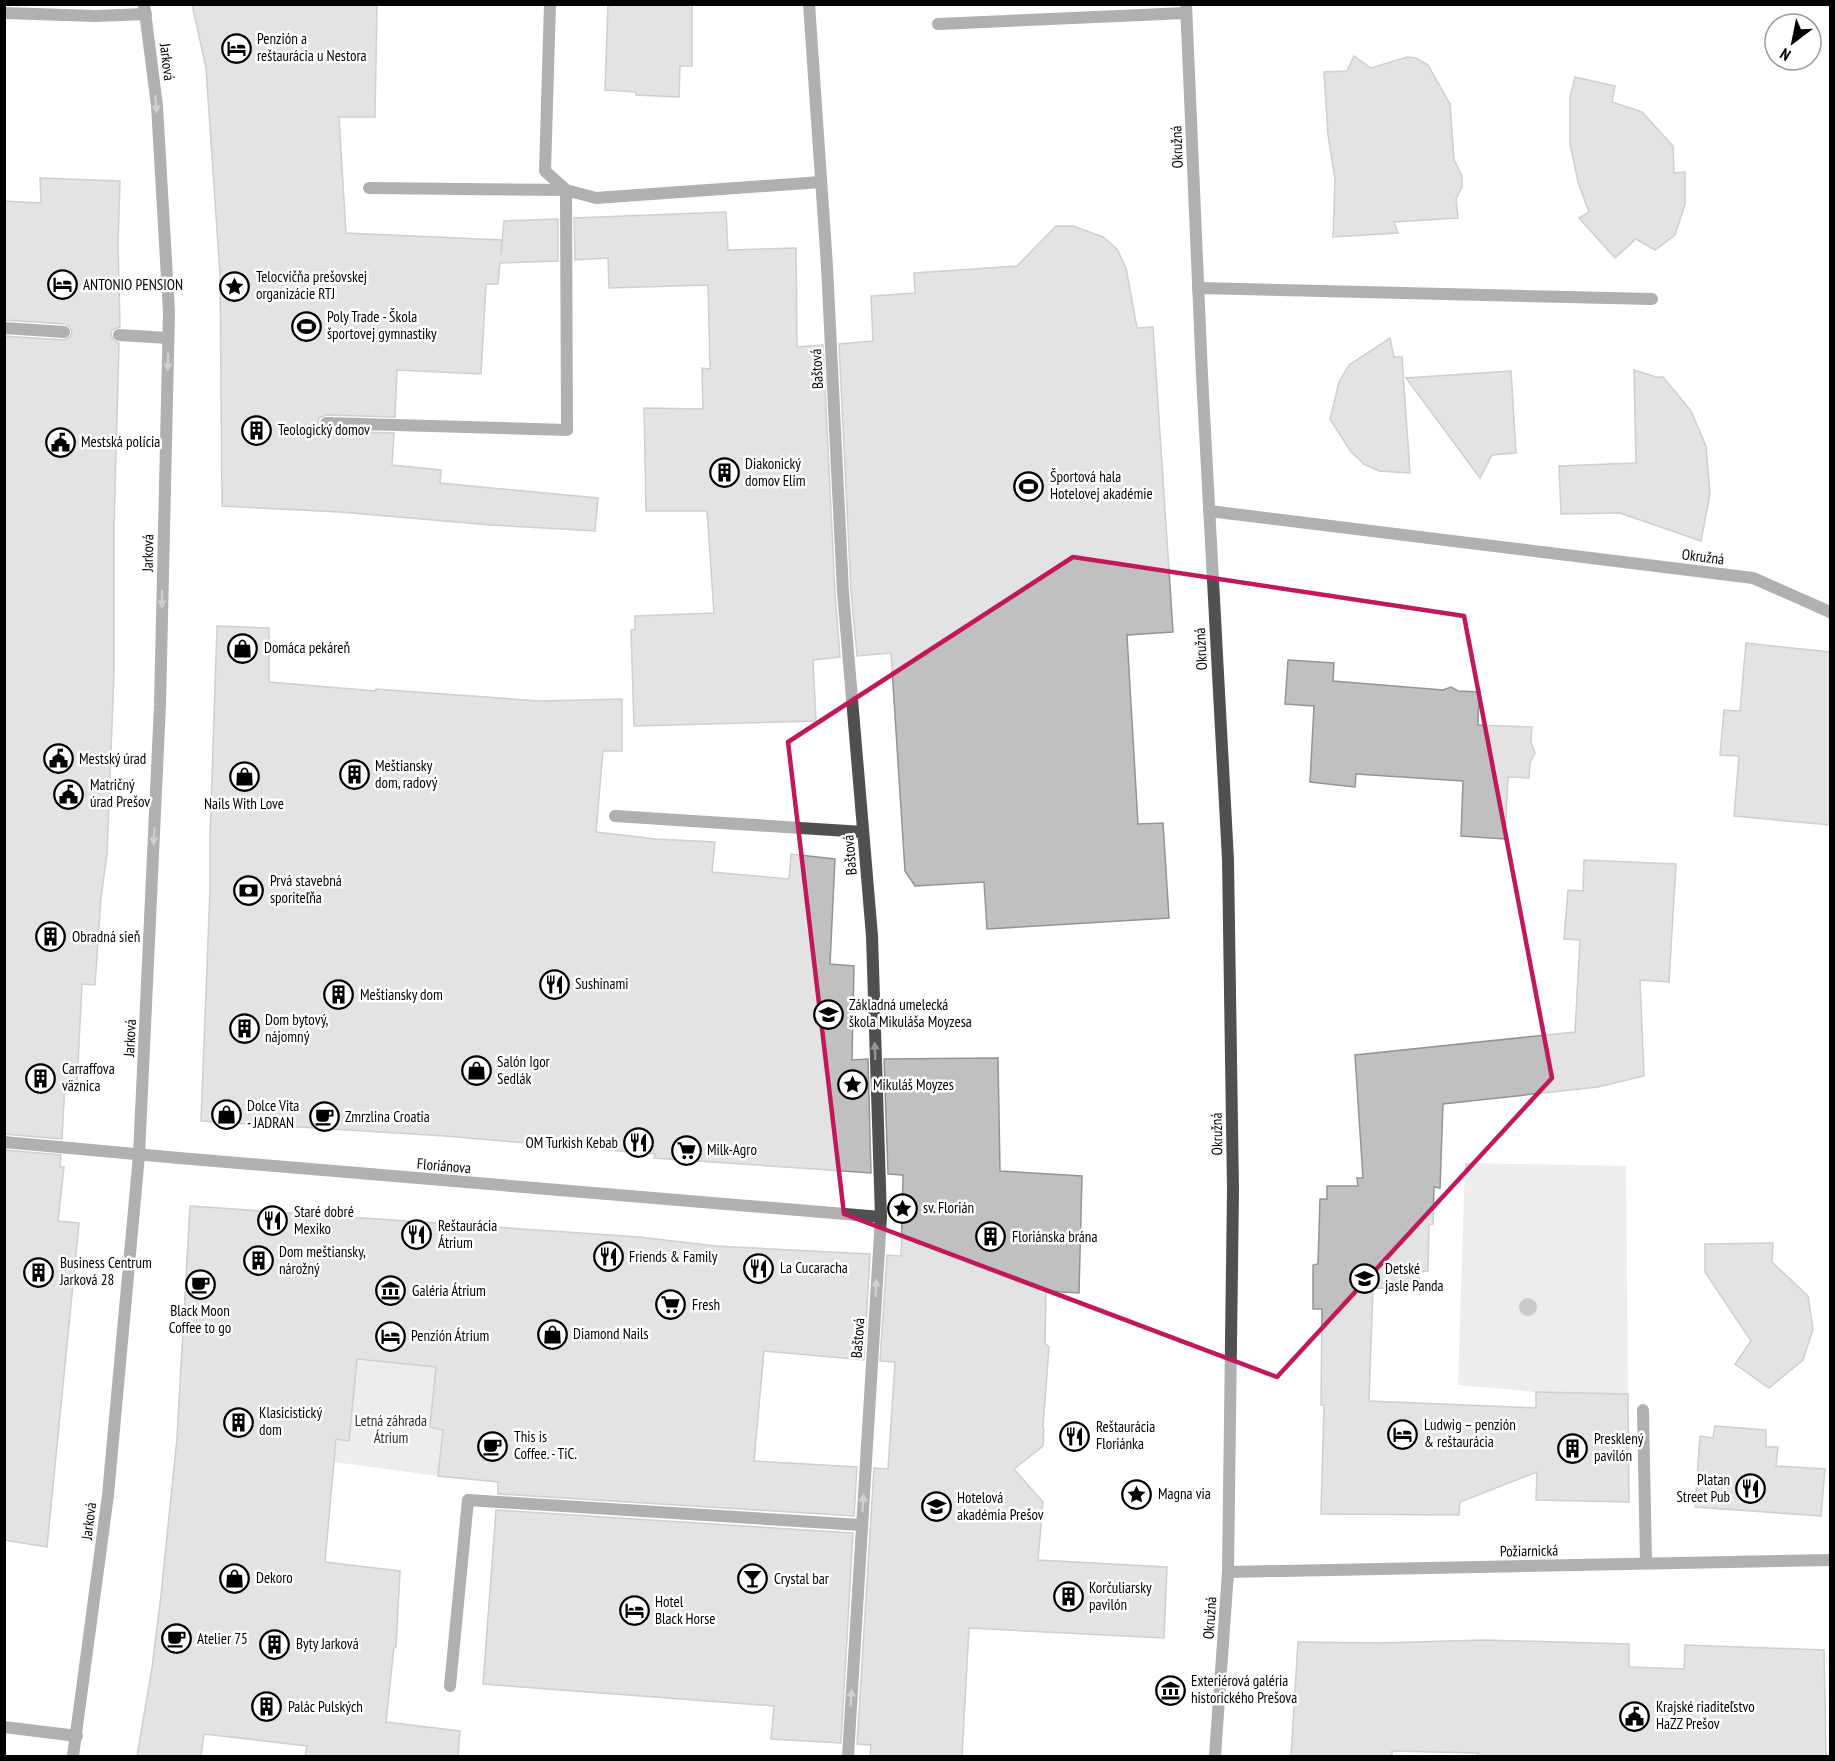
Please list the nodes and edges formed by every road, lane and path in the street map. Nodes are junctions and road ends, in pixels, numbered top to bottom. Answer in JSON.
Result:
{"nodes":[{"id":1,"x":550,"y":4,"type":"edge"},
{"id":2,"x":809,"y":4,"type":"edge"},
{"id":3,"x":145,"y":9,"type":"edge"},
{"id":4,"x":1186,"y":9,"type":"edge"},
{"id":5,"x":4,"y":13,"type":"edge"},
{"id":6,"x":938,"y":24,"type":"dead end"},
{"id":7,"x":821,"y":182,"type":"junction"},
{"id":8,"x":369,"y":188,"type":"dead end"},
{"id":9,"x":566,"y":190,"type":"junction"},
{"id":10,"x":1198,"y":288,"type":"junction"},
{"id":11,"x":1652,"y":299,"type":"dead end"},
{"id":12,"x":4,"y":328,"type":"edge"},
{"id":13,"x":64,"y":332,"type":"dead end"},
{"id":14,"x":119,"y":335,"type":"dead end"},
{"id":15,"x":168,"y":338,"type":"junction"},
{"id":16,"x":326,"y":423,"type":"dead end"},
{"id":17,"x":1209,"y":511,"type":"junction"},
{"id":18,"x":1830,"y":612,"type":"edge"},
{"id":19,"x":615,"y":816,"type":"dead end"},
{"id":20,"x":863,"y":832,"type":"junction"},
{"id":21,"x":4,"y":1142,"type":"edge"},
{"id":22,"x":140,"y":1155,"type":"junction"},
{"id":23,"x":881,"y":1217,"type":"junction"},
{"id":24,"x":1643,"y":1410,"type":"dead end"},
{"id":25,"x":861,"y":1525,"type":"junction"},
{"id":26,"x":1830,"y":1560,"type":"edge"},
{"id":27,"x":1646,"y":1563,"type":"junction"},
{"id":28,"x":1228,"y":1572,"type":"junction"},
{"id":29,"x":450,"y":1686,"type":"dead end"},
{"id":30,"x":4,"y":1727,"type":"edge"},
{"id":31,"x":76,"y":1736,"type":"junction"},
{"id":32,"x":74,"y":1756,"type":"edge"},
{"id":33,"x":848,"y":1756,"type":"edge"},
{"id":34,"x":1215,"y":1756,"type":"edge"}],
"edges":[{"from":1,"to":9,"type":"street"},
{"from":2,"to":7,"type":"street","name":"Baštová"},
{"from":3,"to":5,"type":"street"},
{"from":3,"to":15,"type":"street","name":"Jarková","one_way":true},
{"from":4,"to":6,"type":"street"},
{"from":4,"to":10,"type":"street","name":"Okružná"},
{"from":7,"to":9,"type":"street"},
{"from":7,"to":20,"type":"street","name":"Baštová"},
{"from":8,"to":9,"type":"street"},
{"from":9,"to":16,"type":"street"},
{"from":10,"to":11,"type":"street"},
{"from":10,"to":17,"type":"street","name":"Okružná"},
{"from":12,"to":13,"type":"street"},
{"from":14,"to":15,"type":"street"},
{"from":15,"to":22,"type":"street","name":"Jarková","one_way":true},
{"from":17,"to":18,"type":"street","name":"Okružná"},
{"from":17,"to":28,"type":"street","name":"Okružná"},
{"from":19,"to":20,"type":"street"},
{"from":23,"to":20,"type":"street","name":"Baštová","one_way":true},
{"from":21,"to":22,"type":"street","name":"Floriánova"},
{"from":22,"to":23,"type":"street","name":"Floriánova"},
{"from":22,"to":31,"type":"street","name":"Jarková"},
{"from":25,"to":23,"type":"street","name":"Baštová","one_way":true},
{"from":24,"to":27,"type":"street"},
{"from":25,"to":29,"type":"street"},
{"from":33,"to":25,"type":"street","name":"Baštová","one_way":true},
{"from":26,"to":27,"type":"street","name":"Požiarnická"},
{"from":27,"to":28,"type":"street","name":"Požiarnická"},
{"from":28,"to":34,"type":"street","name":"Okružná"},
{"from":30,"to":31,"type":"street"},
{"from":31,"to":32,"type":"street","name":"Jarková"}]}
